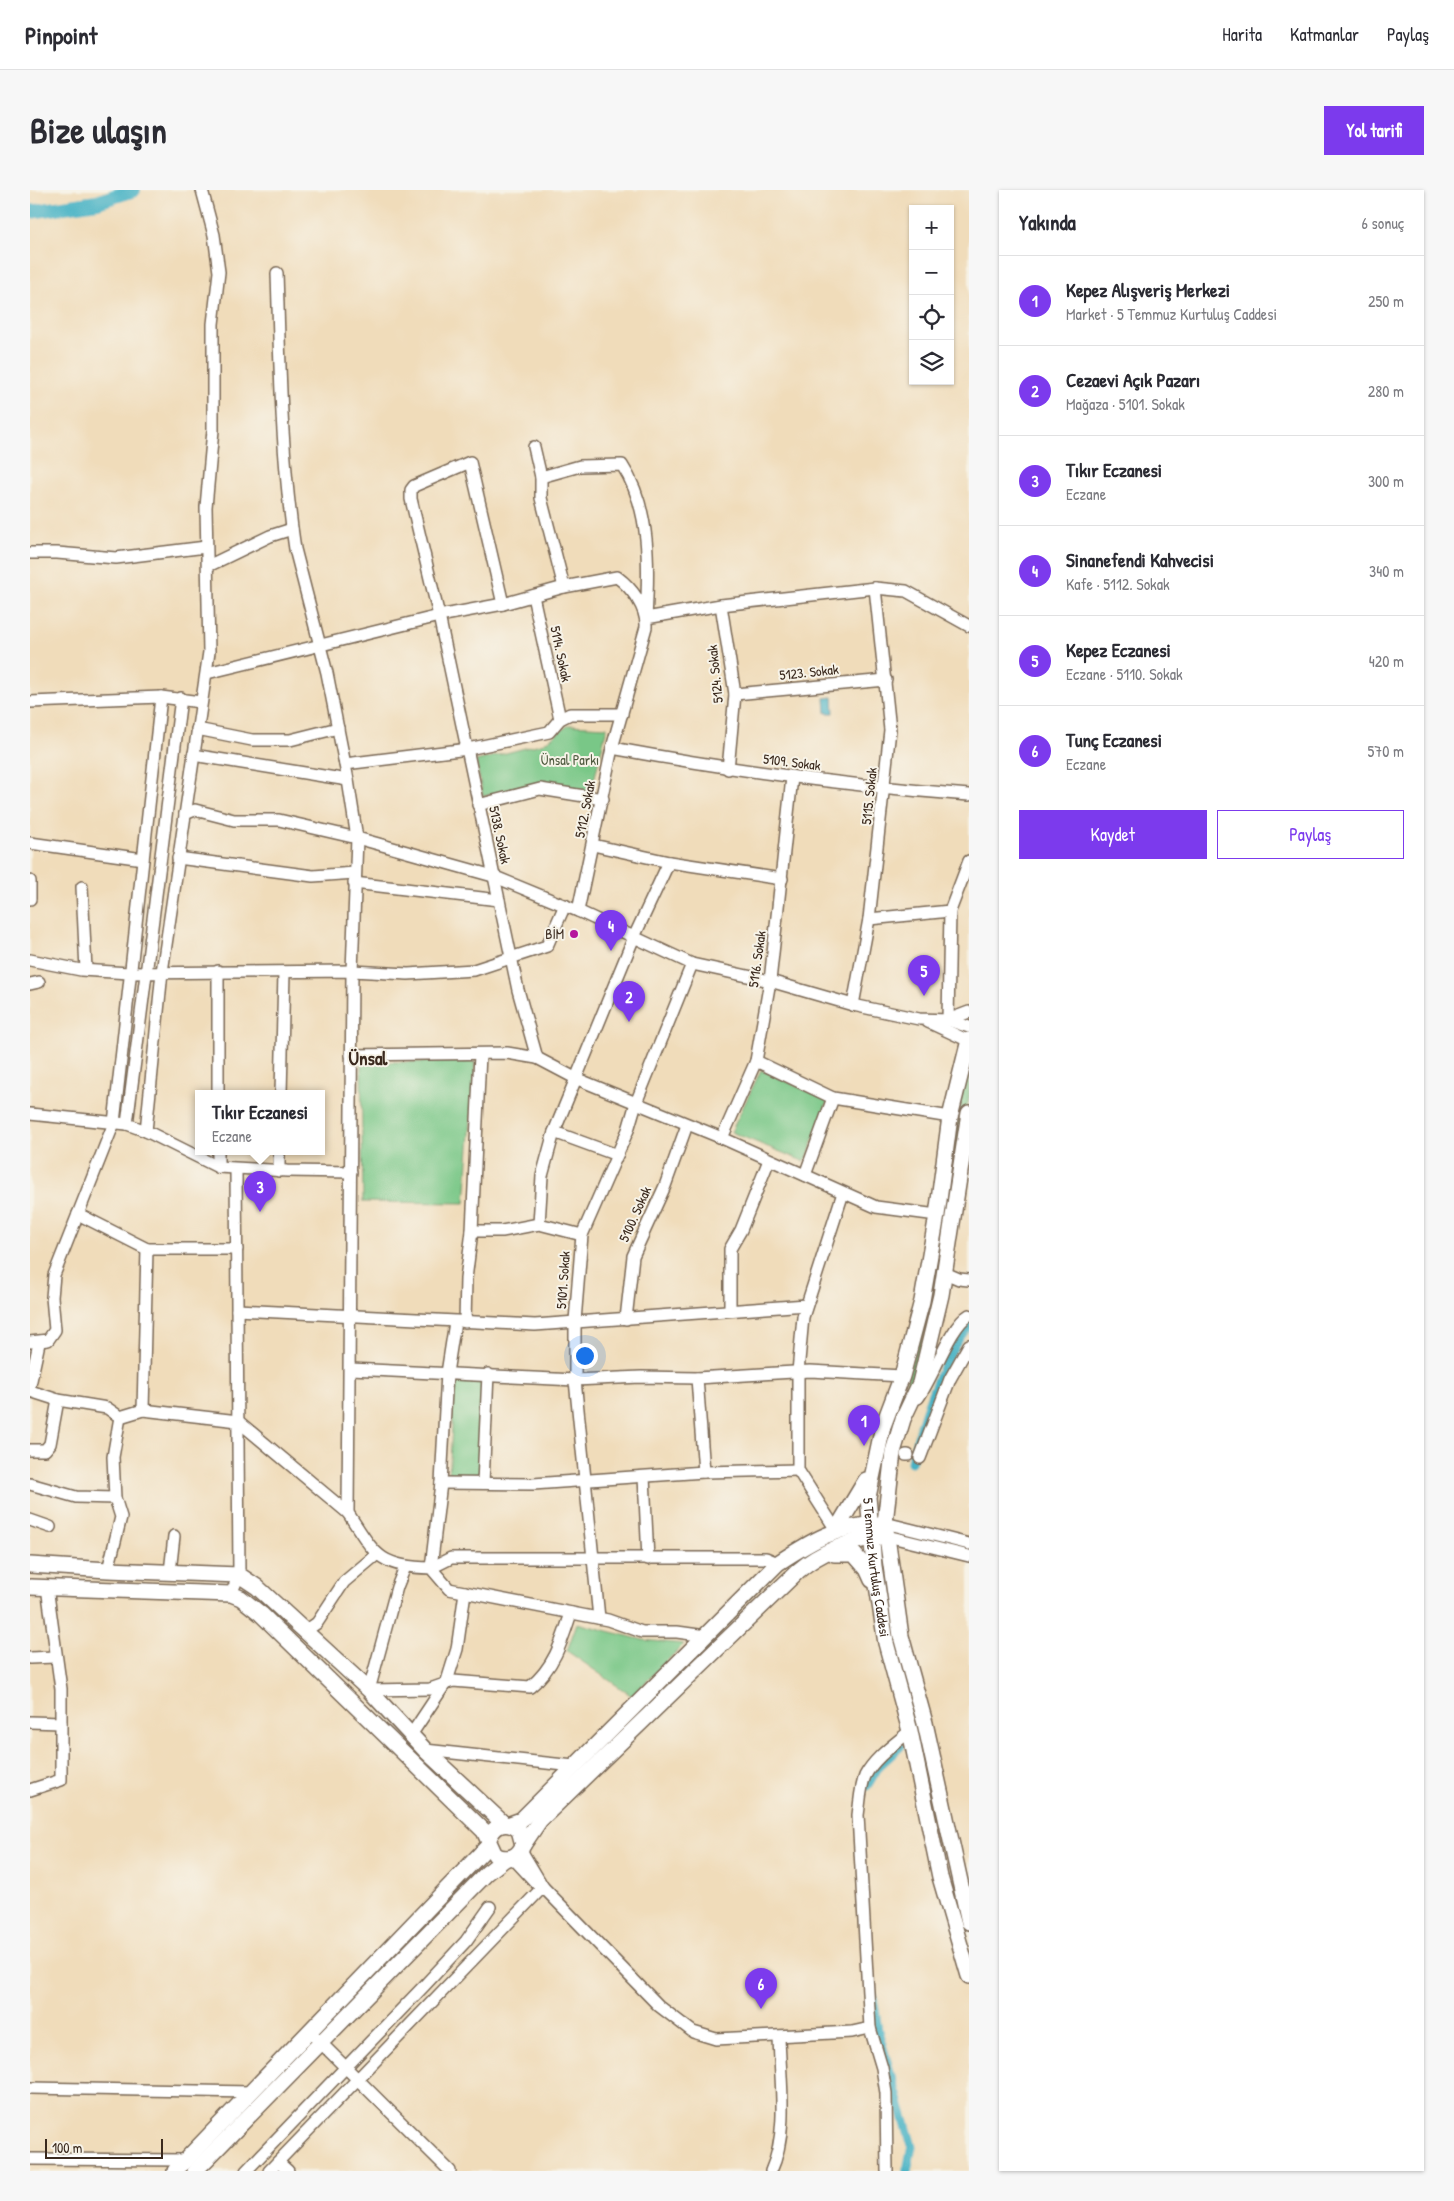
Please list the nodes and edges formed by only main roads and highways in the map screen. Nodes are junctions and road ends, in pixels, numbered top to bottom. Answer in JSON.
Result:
{"nodes":[{"id":1,"x":969,"y":1041,"type":"edge"},
{"id":2,"x":969,"y":1113,"type":"edge"},
{"id":3,"x":874,"y":1460,"type":"junction"},
{"id":4,"x":886,"y":1529,"type":"junction"},
{"id":5,"x":836,"y":1530,"type":"junction"},
{"id":6,"x":870,"y":1531,"type":"junction"},
{"id":7,"x":822,"y":1554,"type":"junction"},
{"id":8,"x":30,"y":1565,"type":"edge"},
{"id":9,"x":30,"y":1588,"type":"edge"},
{"id":10,"x":877,"y":1592,"type":"junction"},
{"id":11,"x":507,"y":1824,"type":"junction"},
{"id":12,"x":489,"y":1842,"type":"junction"},
{"id":13,"x":516,"y":1853,"type":"junction"},
{"id":14,"x":969,"y":1922,"type":"edge"},
{"id":15,"x":969,"y":1976,"type":"edge"},
{"id":16,"x":191,"y":2165,"type":"edge"},
{"id":17,"x":175,"y":2171,"type":"edge"}],
"edges":[{"from":1,"to":3,"type":"main road","name":"5 Temmuz Kurtuluş Caddesi"},
{"from":2,"to":4,"type":"main road","name":"5 Temmuz Kurtuluş Caddesi"},
{"from":3,"to":5,"type":"main road"},
{"from":3,"to":6,"type":"main road","name":"5 Temmuz Kurtuluş Caddesi"},
{"from":4,"to":6,"type":"main road"},
{"from":4,"to":14,"type":"main road","name":"5 Temmuz Kurtuluş Caddesi"},
{"from":5,"to":6,"type":"main road"},
{"from":5,"to":11,"type":"main road"},
{"from":6,"to":7,"type":"main road"},
{"from":6,"to":10,"type":"main road","name":"5 Temmuz Kurtuluş Caddesi"},
{"from":7,"to":10,"type":"main road"},
{"from":7,"to":13,"type":"main road"},
{"from":8,"to":11,"type":"main road"},
{"from":9,"to":12,"type":"main road"},
{"from":10,"to":15,"type":"main road","name":"5 Temmuz Kurtuluş Caddesi"},
{"from":11,"to":12,"type":"main road"},
{"from":11,"to":13,"type":"main road"},
{"from":12,"to":13,"type":"main road"},
{"from":12,"to":16,"type":"main road"},
{"from":13,"to":16,"type":"main road"},
{"from":16,"to":17,"type":"main road"}]}
